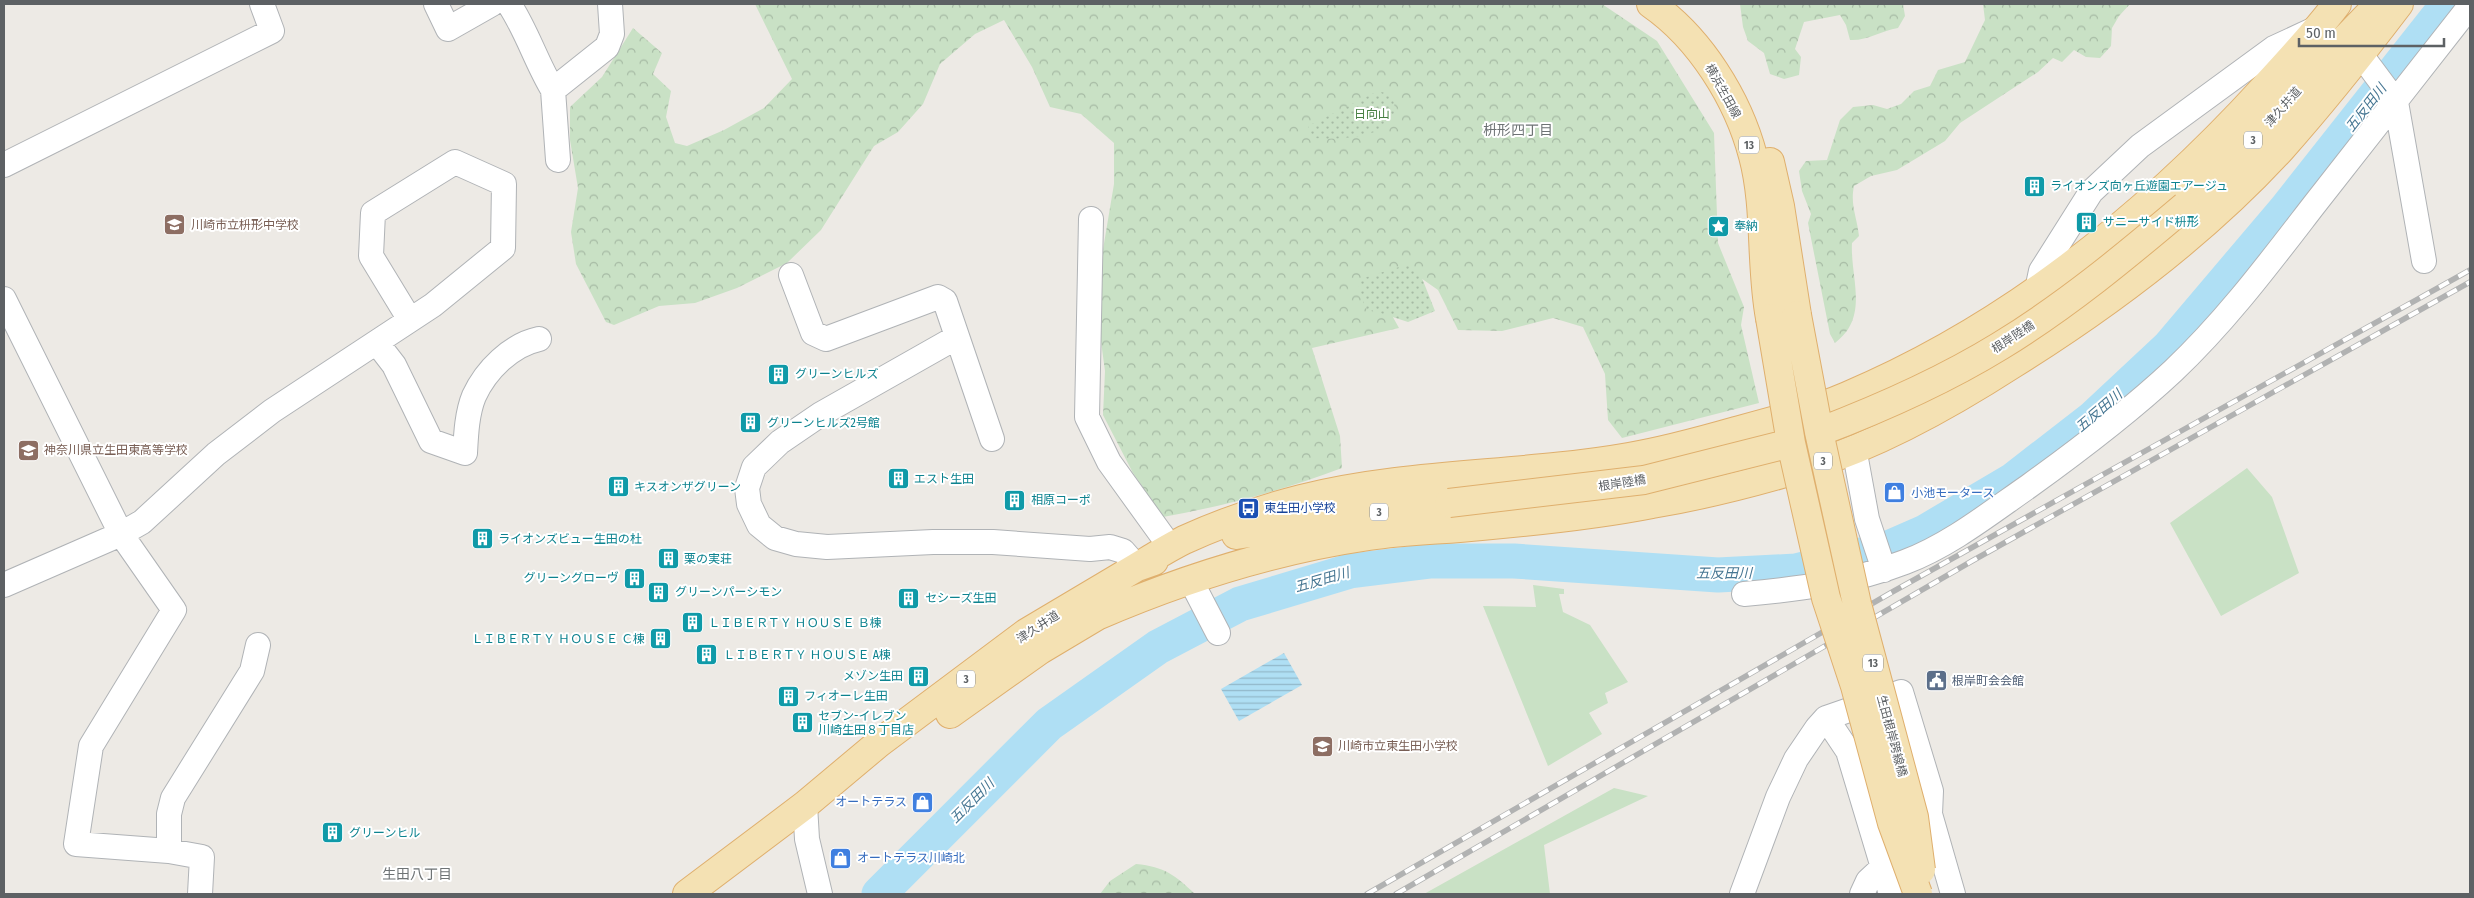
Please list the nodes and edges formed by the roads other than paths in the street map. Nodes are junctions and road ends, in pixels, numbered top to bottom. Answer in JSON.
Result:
{"nodes":[{"id":1,"x":262,"y":4,"type":"edge"},
{"id":2,"x":436,"y":4,"type":"edge"},
{"id":3,"x":492,"y":4,"type":"edge"},
{"id":4,"x":508,"y":4,"type":"edge"},
{"id":5,"x":610,"y":4,"type":"edge"},
{"id":6,"x":1652,"y":4,"type":"edge"},
{"id":7,"x":1678,"y":4,"type":"edge"},
{"id":8,"x":2337,"y":4,"type":"edge"},
{"id":9,"x":2352,"y":4,"type":"edge"},
{"id":10,"x":2379,"y":4,"type":"edge"},
{"id":11,"x":2399,"y":4,"type":"edge"},
{"id":12,"x":2470,"y":6,"type":"edge"},
{"id":13,"x":2319,"y":28,"type":"junction"},
{"id":14,"x":2360,"y":55,"type":"junction"},
{"id":15,"x":2315,"y":70,"type":"junction"},
{"id":16,"x":553,"y":90,"type":"junction"},
{"id":17,"x":2394,"y":100,"type":"junction"},
{"id":18,"x":558,"y":160,"type":"dead end"},
{"id":19,"x":4,"y":165,"type":"edge"},
{"id":20,"x":2185,"y":206,"type":"joint"},
{"id":21,"x":1091,"y":219,"type":"dead end"},
{"id":22,"x":2424,"y":261,"type":"dead end"},
{"id":23,"x":792,"y":275,"type":"dead end"},
{"id":24,"x":2037,"y":290,"type":"junction"},
{"id":25,"x":4,"y":299,"type":"edge"},
{"id":26,"x":2001,"y":313,"type":"junction"},
{"id":27,"x":410,"y":320,"type":"junction"},
{"id":28,"x":2071,"y":327,"type":"junction"},
{"id":29,"x":958,"y":337,"type":"junction"},
{"id":30,"x":539,"y":338,"type":"dead end"},
{"id":31,"x":378,"y":343,"type":"junction"},
{"id":32,"x":2029,"y":354,"type":"junction"},
{"id":33,"x":1819,"y":432,"type":"junction"},
{"id":34,"x":992,"y":439,"type":"dead end"},
{"id":35,"x":1791,"y":443,"type":"junction"},
{"id":36,"x":1854,"y":448,"type":"junction"},
{"id":37,"x":1629,"y":458,"type":"junction"},
{"id":38,"x":1449,"y":503,"type":"joint"},
{"id":39,"x":1635,"y":507,"type":"junction"},
{"id":40,"x":1309,"y":524,"type":"junction"},
{"id":41,"x":121,"y":534,"type":"junction"},
{"id":42,"x":1171,"y":548,"type":"junction"},
{"id":43,"x":1879,"y":558,"type":"junction"},
{"id":44,"x":1136,"y":567,"type":"junction"},
{"id":45,"x":1190,"y":579,"type":"junction"},
{"id":46,"x":4,"y":585,"type":"edge"},
{"id":47,"x":1744,"y":594,"type":"dead end"},
{"id":48,"x":1097,"y":616,"type":"junction"},
{"id":49,"x":1216,"y":630,"type":"dead end"},
{"id":50,"x":258,"y":645,"type":"dead end"},
{"id":51,"x":1826,"y":718,"type":"junction"},
{"id":52,"x":805,"y":805,"type":"junction"},
{"id":53,"x":168,"y":851,"type":"junction"},
{"id":54,"x":1882,"y":867,"type":"junction"},
{"id":55,"x":200,"y":894,"type":"edge"},
{"id":56,"x":688,"y":894,"type":"edge"},
{"id":57,"x":820,"y":894,"type":"edge"},
{"id":58,"x":1742,"y":894,"type":"edge"},
{"id":59,"x":1862,"y":894,"type":"edge"},
{"id":60,"x":1891,"y":894,"type":"edge"},
{"id":61,"x":1918,"y":894,"type":"edge"},
{"id":62,"x":1924,"y":894,"type":"edge"},
{"id":63,"x":1953,"y":894,"type":"edge"}],
"edges":[{"from":1,"to":19,"type":"street"},
{"from":2,"to":3,"type":"street"},
{"from":4,"to":16,"type":"street"},
{"from":5,"to":16,"type":"street"},
{"from":6,"to":35,"type":"main road","name":"横浜生田線","number":"13","bridge":true},
{"from":7,"to":33,"type":"main road","name":"横浜生田線","number":"13","bridge":true},
{"from":8,"to":13,"type":"main road","number":"3"},
{"from":9,"to":15,"type":"main road","name":"津久井道","number":"3"},
{"from":10,"to":15,"type":"main road","name":"津久井道","number":"3"},
{"from":11,"to":14,"type":"main road","number":"3"},
{"from":12,"to":17,"type":"street"},
{"from":13,"to":24,"type":"main road","number":"3"},
{"from":13,"to":24,"type":"street"},
{"from":14,"to":17,"type":"street"},
{"from":14,"to":28,"type":"main road","number":"3"},
{"from":15,"to":20,"type":"main road","name":"津久井道","number":"3"},
{"from":16,"to":18,"type":"street"},
{"from":17,"to":22,"type":"street"},
{"from":17,"to":43,"type":"street"},
{"from":20,"to":33,"type":"main road","name":"根岸陸橋","number":"3","bridge":true},
{"from":21,"to":42,"type":"street"},
{"from":23,"to":29,"type":"street"},
{"from":24,"to":26,"type":"main road","number":"3"},
{"from":24,"to":28,"type":"main road"},
{"from":25,"to":41,"type":"street"},
{"from":26,"to":32,"type":"main road"},
{"from":26,"to":37,"type":"main road","number":"3"},
{"from":27,"to":27,"type":"street"},
{"from":27,"to":31,"type":"street"},
{"from":28,"to":32,"type":"main road","number":"3"},
{"from":29,"to":34,"type":"street"},
{"from":29,"to":44,"type":"street"},
{"from":30,"to":31,"type":"street"},
{"from":31,"to":41,"type":"street"},
{"from":32,"to":36,"type":"main road","number":"3"},
{"from":33,"to":35,"type":"main road","name":"根岸陸橋","number":"3"},
{"from":33,"to":62,"type":"main road","name":"生田根岸跨線橋","number":"13","bridge":true},
{"from":35,"to":38,"type":"main road","name":"根岸陸橋","number":"3","bridge":true},
{"from":35,"to":61,"type":"main road","name":"生田根岸跨線橋","number":"13","bridge":true},
{"from":36,"to":39,"type":"main road","number":"3"},
{"from":36,"to":43,"type":"street"},
{"from":37,"to":39,"type":"main road"},
{"from":37,"to":42,"type":"main road","number":"3"},
{"from":38,"to":40,"type":"main road","name":"津久井道","number":"3"},
{"from":39,"to":45,"type":"main road","number":"3"},
{"from":40,"to":44,"type":"main road","name":"津久井道","number":"3"},
{"from":40,"to":48,"type":"main road","name":"津久井道","number":"3"},
{"from":41,"to":46,"type":"street"},
{"from":41,"to":53,"type":"street"},
{"from":42,"to":44,"type":"main road","number":"3"},
{"from":43,"to":47,"type":"street"},
{"from":44,"to":52,"type":"main road","name":"津久井道","number":"3"},
{"from":45,"to":48,"type":"main road","number":"3"},
{"from":45,"to":49,"type":"street"},
{"from":48,"to":52,"type":"main road","name":"津久井道","number":"3"},
{"from":50,"to":53,"type":"street"},
{"from":51,"to":54,"type":"street"},
{"from":51,"to":58,"type":"street"},
{"from":51,"to":63,"type":"street"},
{"from":52,"to":56,"type":"main road","name":"津久井道","number":"3"},
{"from":52,"to":57,"type":"street"},
{"from":53,"to":55,"type":"street"},
{"from":54,"to":59,"type":"street"},
{"from":54,"to":60,"type":"street"}]}
